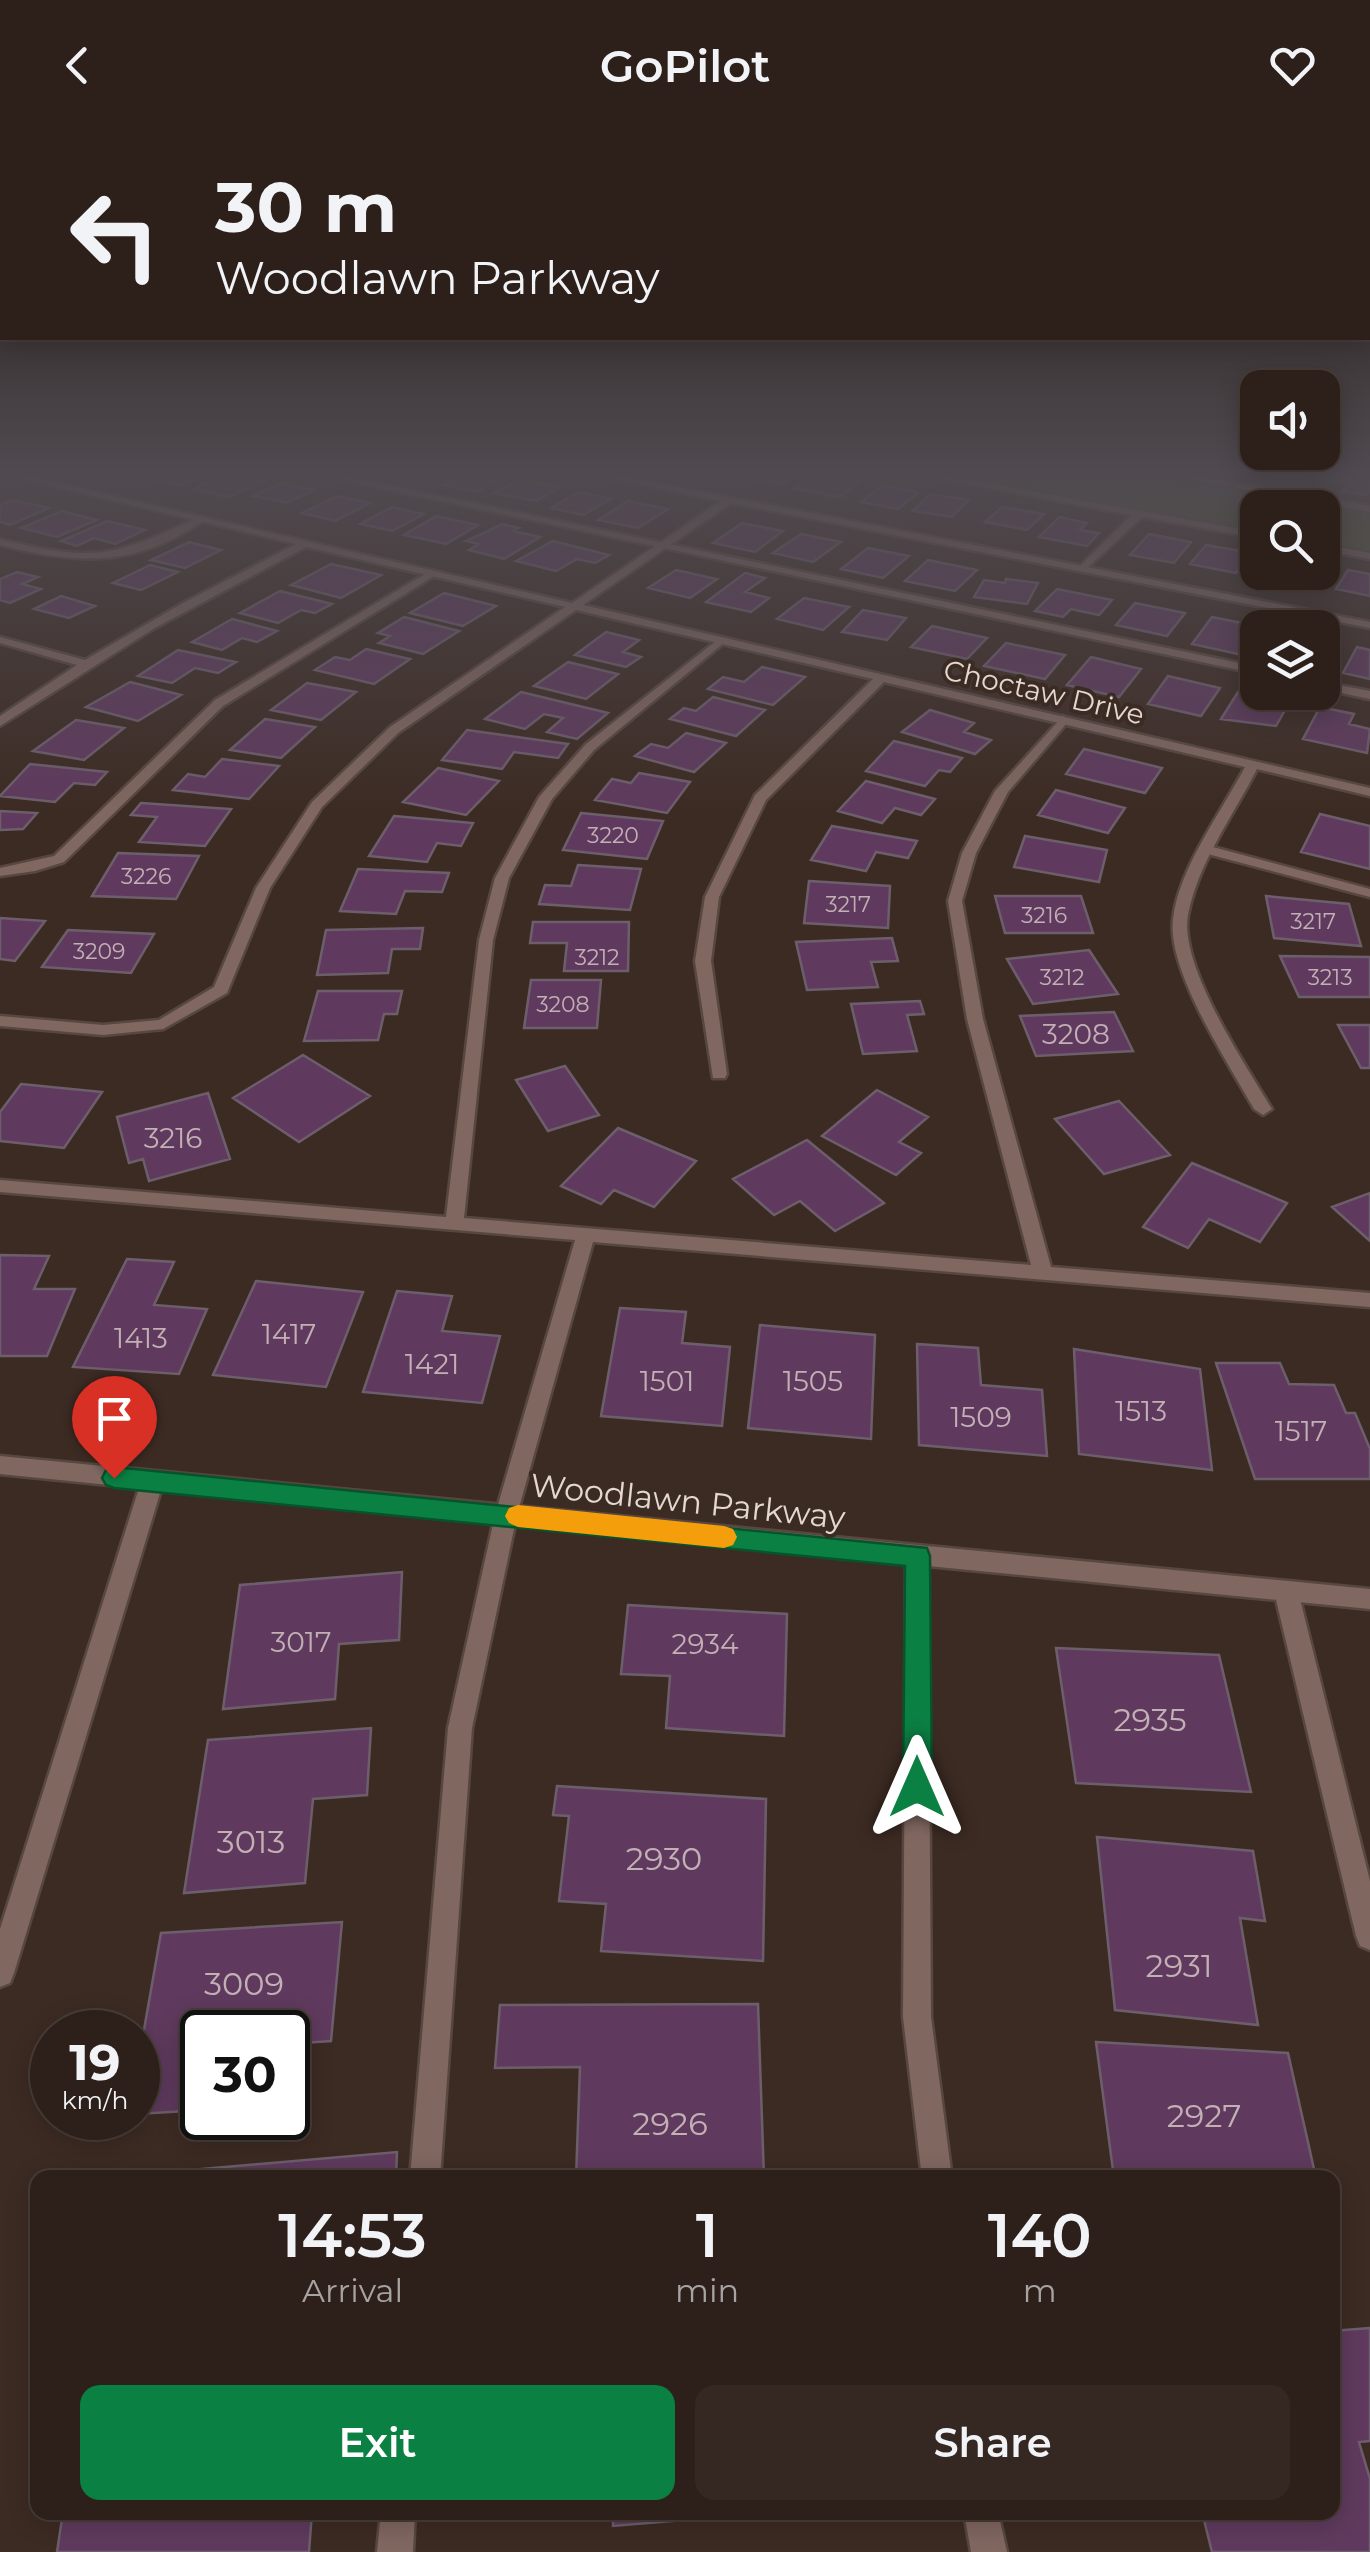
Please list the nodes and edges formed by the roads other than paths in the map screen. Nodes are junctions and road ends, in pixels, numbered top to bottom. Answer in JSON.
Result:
{"nodes":[{"id":1,"x":218,"y":587,"type":"edge"},
{"id":2,"x":412,"y":587,"type":"edge"},
{"id":3,"x":490,"y":587,"type":"edge"},
{"id":4,"x":600,"y":587,"type":"edge"},
{"id":5,"x":865,"y":587,"type":"edge"},
{"id":6,"x":1176,"y":587,"type":"edge"},
{"id":7,"x":572,"y":606,"type":"junction"},
{"id":8,"x":1370,"y":625,"type":"edge"},
{"id":9,"x":0,"y":640,"type":"edge"},
{"id":10,"x":721,"y":640,"type":"junction"},
{"id":11,"x":82,"y":663,"type":"junction"},
{"id":12,"x":1240,"y":667,"type":"edge"},
{"id":13,"x":882,"y":677,"type":"junction"},
{"id":14,"x":1340,"y":689,"type":"edge"},
{"id":15,"x":1370,"y":695,"type":"edge"},
{"id":16,"x":1063,"y":720,"type":"junction"},
{"id":17,"x":0,"y":722,"type":"edge"},
{"id":18,"x":1253,"y":764,"type":"junction"},
{"id":19,"x":1370,"y":792,"type":"edge"},
{"id":20,"x":1209,"y":850,"type":"junction"},
{"id":21,"x":0,"y":872,"type":"edge"},
{"id":22,"x":1370,"y":892,"type":"edge"},
{"id":23,"x":0,"y":1021,"type":"edge"},
{"id":24,"x":719,"y":1074,"type":"dead end"},
{"id":25,"x":1263,"y":1110,"type":"dead end"},
{"id":26,"x":0,"y":1186,"type":"edge"},
{"id":27,"x":454,"y":1224,"type":"junction"},
{"id":28,"x":586,"y":1234,"type":"junction"},
{"id":29,"x":1043,"y":1273,"type":"junction"},
{"id":30,"x":1370,"y":1300,"type":"edge"},
{"id":31,"x":0,"y":1465,"type":"edge"},
{"id":32,"x":152,"y":1482,"type":"junction"},
{"id":33,"x":506,"y":1515,"type":"junction"},
{"id":34,"x":918,"y":1556,"type":"junction"},
{"id":35,"x":1286,"y":1591,"type":"junction"},
{"id":36,"x":1370,"y":1599,"type":"edge"},
{"id":37,"x":1370,"y":1936,"type":"edge"},
{"id":38,"x":0,"y":1973,"type":"edge"},
{"id":39,"x":425,"y":2170,"type":"edge"},
{"id":40,"x":937,"y":2170,"type":"edge"},
{"id":41,"x":397,"y":2520,"type":"edge"},
{"id":42,"x":982,"y":2520,"type":"edge"},
{"id":43,"x":395,"y":2552,"type":"edge"},
{"id":44,"x":988,"y":2552,"type":"edge"}],
"edges":[{"from":1,"to":11,"type":"street"},
{"from":2,"to":21,"type":"street"},
{"from":3,"to":7,"type":"street","name":"Choctaw Drive"},
{"from":4,"to":7,"type":"street"},
{"from":5,"to":12,"type":"street"},
{"from":6,"to":8,"type":"street"},
{"from":7,"to":10,"type":"street","name":"Choctaw Drive"},
{"from":7,"to":23,"type":"street"},
{"from":9,"to":11,"type":"street"},
{"from":10,"to":13,"type":"street","name":"Choctaw Drive"},
{"from":10,"to":27,"type":"street"},
{"from":11,"to":17,"type":"street"},
{"from":13,"to":16,"type":"street","name":"Choctaw Drive"},
{"from":13,"to":24,"type":"street"},
{"from":14,"to":15,"type":"street"},
{"from":16,"to":18,"type":"street","name":"Choctaw Drive"},
{"from":16,"to":29,"type":"street"},
{"from":18,"to":19,"type":"street","name":"Choctaw Drive"},
{"from":18,"to":20,"type":"street"},
{"from":20,"to":22,"type":"street"},
{"from":20,"to":25,"type":"street"},
{"from":26,"to":27,"type":"street"},
{"from":27,"to":28,"type":"street"},
{"from":28,"to":29,"type":"street"},
{"from":28,"to":33,"type":"street"},
{"from":29,"to":30,"type":"street"},
{"from":31,"to":32,"type":"street","name":"Woodlawn Parkway"},
{"from":32,"to":33,"type":"street","name":"Woodlawn Parkway"},
{"from":32,"to":38,"type":"street"},
{"from":33,"to":34,"type":"street","name":"Woodlawn Parkway"},
{"from":33,"to":39,"type":"street"},
{"from":34,"to":35,"type":"street","name":"Woodlawn Parkway"},
{"from":34,"to":40,"type":"street"},
{"from":35,"to":36,"type":"street","name":"Woodlawn Parkway"},
{"from":35,"to":37,"type":"street"},
{"from":41,"to":43,"type":"street"},
{"from":42,"to":44,"type":"street"}]}
